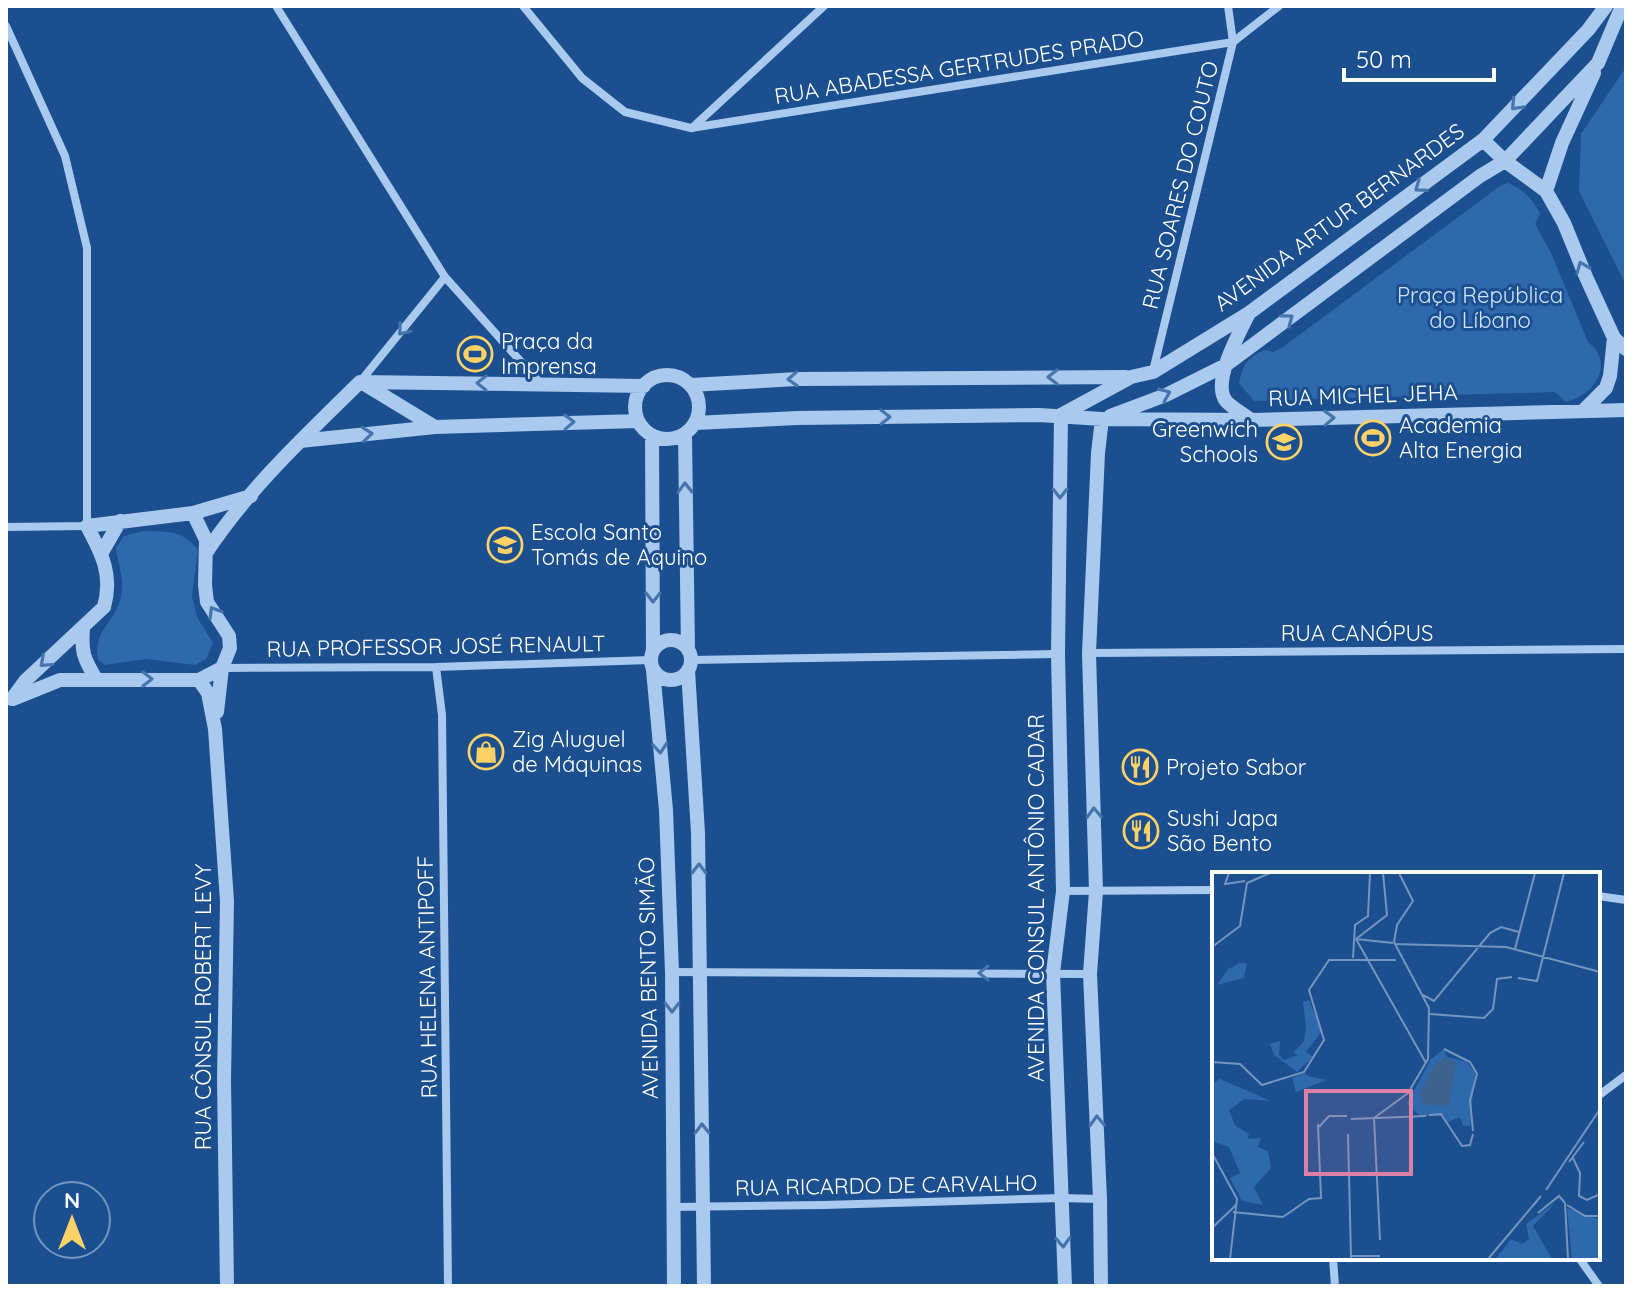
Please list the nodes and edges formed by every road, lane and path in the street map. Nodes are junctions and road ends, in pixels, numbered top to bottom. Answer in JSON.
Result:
{"nodes":[{"id":1,"x":276,"y":6,"type":"edge"},
{"id":2,"x":523,"y":6,"type":"edge"},
{"id":3,"x":824,"y":6,"type":"edge"},
{"id":4,"x":1228,"y":6,"type":"edge"},
{"id":5,"x":1279,"y":6,"type":"edge"},
{"id":6,"x":1606,"y":6,"type":"edge"},
{"id":7,"x":1622,"y":6,"type":"edge"},
{"id":8,"x":6,"y":26,"type":"edge"},
{"id":9,"x":1233,"y":42,"type":"junction"},
{"id":10,"x":1598,"y":63,"type":"junction"},
{"id":11,"x":691,"y":128,"type":"junction"},
{"id":12,"x":1483,"y":140,"type":"junction"},
{"id":13,"x":1505,"y":161,"type":"junction"},
{"id":14,"x":1546,"y":191,"type":"junction"},
{"id":15,"x":445,"y":277,"type":"junction"},
{"id":16,"x":1249,"y":313,"type":"junction"},
{"id":17,"x":1614,"y":338,"type":"junction"},
{"id":18,"x":1626,"y":349,"type":"edge"},
{"id":19,"x":1226,"y":365,"type":"junction"},
{"id":20,"x":1153,"y":372,"type":"junction"},
{"id":21,"x":1131,"y":377,"type":"junction"},
{"id":22,"x":360,"y":382,"type":"junction"},
{"id":23,"x":541,"y":384,"type":"junction"},
{"id":24,"x":690,"y":385,"type":"junction"},
{"id":25,"x":644,"y":386,"type":"junction"},
{"id":26,"x":1584,"y":410,"type":"junction"},
{"id":27,"x":1626,"y":410,"type":"edge"},
{"id":28,"x":1061,"y":415,"type":"junction"},
{"id":29,"x":1102,"y":419,"type":"junction"},
{"id":30,"x":1252,"y":420,"type":"junction"},
{"id":31,"x":638,"y":421,"type":"junction"},
{"id":32,"x":435,"y":427,"type":"junction"},
{"id":33,"x":690,"y":428,"type":"junction"},
{"id":34,"x":652,"y":435,"type":"junction"},
{"id":35,"x":300,"y":441,"type":"junction"},
{"id":36,"x":251,"y":496,"type":"junction"},
{"id":37,"x":193,"y":513,"type":"junction"},
{"id":38,"x":120,"y":521,"type":"junction"},
{"id":39,"x":87,"y":526,"type":"junction"},
{"id":40,"x":6,"y":527,"type":"edge"},
{"id":41,"x":206,"y":553,"type":"junction"},
{"id":42,"x":101,"y":554,"type":"junction"},
{"id":43,"x":83,"y":629,"type":"junction"},
{"id":44,"x":1626,"y":649,"type":"edge"},
{"id":45,"x":1089,"y":653,"type":"junction"},
{"id":46,"x":1058,"y":654,"type":"junction"},
{"id":47,"x":652,"y":660,"type":"junction"},
{"id":48,"x":689,"y":660,"type":"junction"},
{"id":49,"x":436,"y":667,"type":"junction"},
{"id":50,"x":222,"y":668,"type":"junction"},
{"id":51,"x":96,"y":679,"type":"junction"},
{"id":52,"x":199,"y":680,"type":"junction"},
{"id":53,"x":9,"y":704,"type":"edge"},
{"id":54,"x":215,"y":729,"type":"junction"},
{"id":55,"x":1212,"y":890,"type":"edge"},
{"id":56,"x":1063,"y":891,"type":"junction"},
{"id":57,"x":1096,"y":891,"type":"junction"},
{"id":58,"x":1600,"y":896,"type":"edge"},
{"id":59,"x":1626,"y":900,"type":"edge"},
{"id":60,"x":672,"y":972,"type":"junction"},
{"id":61,"x":699,"y":973,"type":"junction"},
{"id":62,"x":1053,"y":973,"type":"junction"},
{"id":63,"x":1090,"y":974,"type":"junction"},
{"id":64,"x":1626,"y":1075,"type":"edge"},
{"id":65,"x":1600,"y":1094,"type":"edge"},
{"id":66,"x":1061,"y":1198,"type":"junction"},
{"id":67,"x":1100,"y":1199,"type":"junction"},
{"id":68,"x":672,"y":1207,"type":"junction"},
{"id":69,"x":703,"y":1207,"type":"junction"},
{"id":70,"x":1333,"y":1260,"type":"edge"},
{"id":71,"x":1580,"y":1260,"type":"edge"},
{"id":72,"x":227,"y":1286,"type":"edge"},
{"id":73,"x":448,"y":1286,"type":"edge"},
{"id":74,"x":674,"y":1286,"type":"edge"},
{"id":75,"x":704,"y":1286,"type":"edge"},
{"id":76,"x":1065,"y":1286,"type":"edge"},
{"id":77,"x":1101,"y":1286,"type":"edge"},
{"id":78,"x":1335,"y":1286,"type":"edge"},
{"id":79,"x":1599,"y":1286,"type":"edge"}],
"edges":[{"from":1,"to":15,"type":"street"},
{"from":2,"to":11,"type":"street"},
{"from":3,"to":11,"type":"street"},
{"from":4,"to":9,"type":"street","name":"RUA SOARES DO COUTO"},
{"from":5,"to":9,"type":"street"},
{"from":6,"to":12,"type":"street","name":"AVENIDA ARTUR BERNARDES","one_way":true},
{"from":7,"to":10,"type":"street"},
{"from":8,"to":39,"type":"street"},
{"from":9,"to":11,"type":"street","name":"RUA ABADESSA GERTRUDES PRADO"},
{"from":9,"to":20,"type":"street","name":"RUA SOARES DO COUTO"},
{"from":10,"to":13,"type":"street"},
{"from":10,"to":14,"type":"street"},
{"from":12,"to":13,"type":"street"},
{"from":12,"to":16,"type":"street","name":"AVENIDA ARTUR BERNARDES","one_way":true},
{"from":13,"to":14,"type":"street"},
{"from":19,"to":13,"type":"street","one_way":true},
{"from":17,"to":14,"type":"street","one_way":true},
{"from":15,"to":22,"type":"street","one_way":true},
{"from":15,"to":23,"type":"street"},
{"from":16,"to":19,"type":"street"},
{"from":16,"to":20,"type":"street","name":"AVENIDA ARTUR BERNARDES"},
{"from":17,"to":18,"type":"street"},
{"from":17,"to":26,"type":"street"},
{"from":29,"to":19,"type":"street","one_way":true},
{"from":19,"to":30,"type":"street"},
{"from":20,"to":21,"type":"street","name":"AVENIDA ARTUR BERNARDES"},
{"from":21,"to":24,"type":"street","one_way":true},
{"from":21,"to":28,"type":"street","name":"AVENIDA ARTUR BERNARDES"},
{"from":23,"to":22,"type":"street","one_way":true},
{"from":22,"to":32,"type":"street"},
{"from":22,"to":35,"type":"street"},
{"from":23,"to":25,"type":"street"},
{"from":24,"to":25,"type":"street"},
{"from":24,"to":33,"type":"street"},
{"from":25,"to":31,"type":"street"},
{"from":26,"to":27,"type":"street","name":"RUA MICHEL JEHA"},
{"from":30,"to":26,"type":"street","name":"RUA MICHEL JEHA","one_way":true},
{"from":28,"to":29,"type":"street","name":"RUA MICHEL JEHA"},
{"from":33,"to":28,"type":"street","name":"RUA MICHEL JEHA","one_way":true},
{"from":28,"to":46,"type":"street","name":"AVENIDA CONSUL ANTÔNIO CADAR","one_way":true},
{"from":29,"to":30,"type":"street","name":"RUA MICHEL JEHA"},
{"from":29,"to":45,"type":"street"},
{"from":32,"to":31,"type":"street","one_way":true},
{"from":31,"to":34,"type":"street"},
{"from":35,"to":32,"type":"street","one_way":true},
{"from":33,"to":34,"type":"street"},
{"from":48,"to":33,"type":"street","one_way":true},
{"from":34,"to":47,"type":"street","name":"AVENIDA BENTO SIMÃO","one_way":true},
{"from":35,"to":36,"type":"street"},
{"from":36,"to":37,"type":"street"},
{"from":36,"to":41,"type":"street"},
{"from":37,"to":38,"type":"street"},
{"from":37,"to":41,"type":"street"},
{"from":38,"to":39,"type":"street"},
{"from":38,"to":42,"type":"street"},
{"from":39,"to":40,"type":"street"},
{"from":39,"to":42,"type":"street"},
{"from":50,"to":41,"type":"street","one_way":true},
{"from":42,"to":43,"type":"street"},
{"from":43,"to":51,"type":"street"},
{"from":43,"to":53,"type":"street","one_way":true},
{"from":44,"to":45,"type":"street","name":"RUA CANÓPUS"},
{"from":57,"to":45,"type":"street","one_way":true},
{"from":46,"to":48,"type":"street"},
{"from":46,"to":56,"type":"street","name":"AVENIDA CONSUL ANTÔNIO CADAR"},
{"from":47,"to":48,"type":"street"},
{"from":47,"to":48,"type":"street"},
{"from":47,"to":49,"type":"street","name":"RUA PROFESSOR JOSÉ RENAULT"},
{"from":47,"to":60,"type":"street","name":"AVENIDA BENTO SIMÃO","one_way":true},
{"from":61,"to":48,"type":"street","one_way":true},
{"from":49,"to":50,"type":"street","name":"RUA PROFESSOR JOSÉ RENAULT"},
{"from":49,"to":73,"type":"street","name":"RUA HELENA ANTIPOFF"},
{"from":50,"to":52,"type":"street"},
{"from":50,"to":54,"type":"street","name":"RUA CÔNSUL ROBERT LEVY"},
{"from":51,"to":52,"type":"street","one_way":true},
{"from":51,"to":53,"type":"street"},
{"from":52,"to":54,"type":"street","name":"RUA CÔNSUL ROBERT LEVY"},
{"from":54,"to":72,"type":"street","name":"RUA CÔNSUL ROBERT LEVY"},
{"from":55,"to":57,"type":"street"},
{"from":56,"to":57,"type":"street"},
{"from":56,"to":62,"type":"street","name":"AVENIDA CONSUL ANTÔNIO CADAR"},
{"from":57,"to":63,"type":"street"},
{"from":58,"to":59,"type":"street"},
{"from":60,"to":61,"type":"street"},
{"from":60,"to":68,"type":"street","name":"AVENIDA BENTO SIMÃO","one_way":true},
{"from":62,"to":61,"type":"street","one_way":true},
{"from":69,"to":61,"type":"street","one_way":true},
{"from":62,"to":63,"type":"street"},
{"from":62,"to":66,"type":"street","name":"AVENIDA CONSUL ANTÔNIO CADAR"},
{"from":67,"to":63,"type":"street","one_way":true},
{"from":64,"to":65,"type":"street"},
{"from":66,"to":67,"type":"street","name":"RUA RICARDO DE CARVALHO"},
{"from":66,"to":69,"type":"street","name":"RUA RICARDO DE CARVALHO"},
{"from":66,"to":76,"type":"street","name":"AVENIDA CONSUL ANTÔNIO CADAR","one_way":true},
{"from":67,"to":77,"type":"street"},
{"from":68,"to":69,"type":"street","name":"RUA RICARDO DE CARVALHO"},
{"from":68,"to":74,"type":"street","name":"AVENIDA BENTO SIMÃO"},
{"from":69,"to":75,"type":"street"},
{"from":70,"to":78,"type":"street"},
{"from":71,"to":79,"type":"street"}]}
